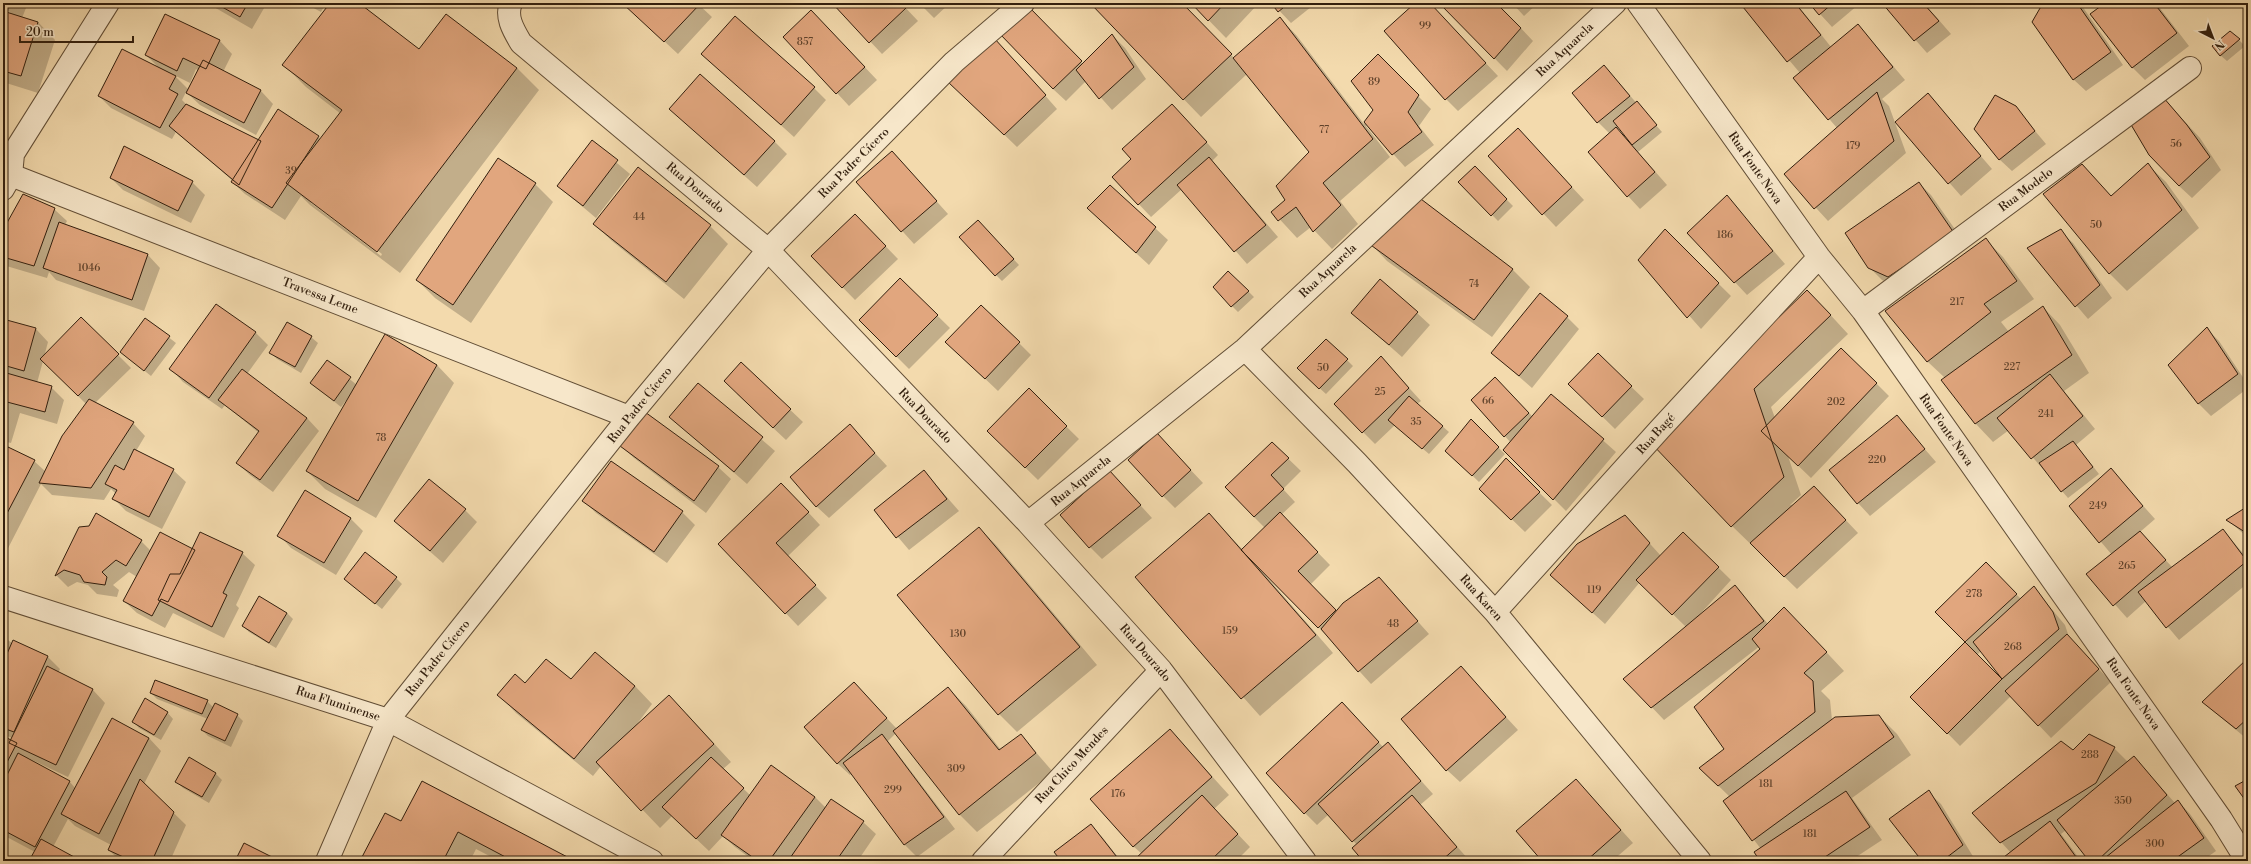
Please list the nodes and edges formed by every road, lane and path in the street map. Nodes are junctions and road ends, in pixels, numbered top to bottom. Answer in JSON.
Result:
{"nodes":[{"id":1,"x":108,"y":3,"type":"edge"},
{"id":2,"x":1023,"y":3,"type":"edge"},
{"id":3,"x":1615,"y":3,"type":"edge"},
{"id":4,"x":1638,"y":3,"type":"edge"},
{"id":5,"x":509,"y":7,"type":"edge"},
{"id":6,"x":2190,"y":68,"type":"dead end"},
{"id":7,"x":7,"y":182,"type":"edge"},
{"id":8,"x":768,"y":250,"type":"junction"},
{"id":9,"x":1819,"y":257,"type":"junction"},
{"id":10,"x":1862,"y":311,"type":"junction"},
{"id":11,"x":1245,"y":349,"type":"junction"},
{"id":12,"x":629,"y":417,"type":"junction"},
{"id":13,"x":1028,"y":524,"type":"junction"},
{"id":14,"x":3,"y":597,"type":"edge"},
{"id":15,"x":1495,"y":612,"type":"junction"},
{"id":16,"x":1161,"y":670,"type":"junction"},
{"id":17,"x":388,"y":720,"type":"junction"},
{"id":18,"x":327,"y":861,"type":"edge"},
{"id":19,"x":652,"y":861,"type":"edge"},
{"id":20,"x":983,"y":861,"type":"edge"},
{"id":21,"x":1305,"y":861,"type":"edge"},
{"id":22,"x":1700,"y":861,"type":"edge"},
{"id":23,"x":2247,"y":861,"type":"edge"}],
"edges":[{"from":1,"to":7,"type":"street"},
{"from":2,"to":8,"type":"street","name":"Rua Padre Cícero"},
{"from":3,"to":11,"type":"street","name":"Rua Aquarela"},
{"from":4,"to":9,"type":"street","name":"Rua Fonte Nova"},
{"from":5,"to":8,"type":"street","name":"Rua Dourado"},
{"from":6,"to":10,"type":"street","name":"Rua Modelo"},
{"from":7,"to":12,"type":"street","name":"Travessa Leme"},
{"from":8,"to":12,"type":"street","name":"Rua Padre Cícero"},
{"from":8,"to":13,"type":"street","name":"Rua Dourado"},
{"from":9,"to":10,"type":"street","name":"Rua Fonte Nova"},
{"from":9,"to":15,"type":"street","name":"Rua Bagé"},
{"from":10,"to":23,"type":"street","name":"Rua Fonte Nova"},
{"from":11,"to":13,"type":"street","name":"Rua Aquarela"},
{"from":11,"to":15,"type":"street","name":"Rua Karen"},
{"from":12,"to":17,"type":"street","name":"Rua Padre Cícero"},
{"from":13,"to":16,"type":"street","name":"Rua Dourado"},
{"from":14,"to":17,"type":"street","name":"Rua Fluminense"},
{"from":15,"to":22,"type":"street","name":"Rua Karen"},
{"from":16,"to":20,"type":"street","name":"Rua Chico Mendes"},
{"from":16,"to":21,"type":"street","name":"Rua Dourado"},
{"from":17,"to":18,"type":"street","name":"Rua Padre Cícero"},
{"from":17,"to":19,"type":"street","name":"Rua Fluminense"}]}
